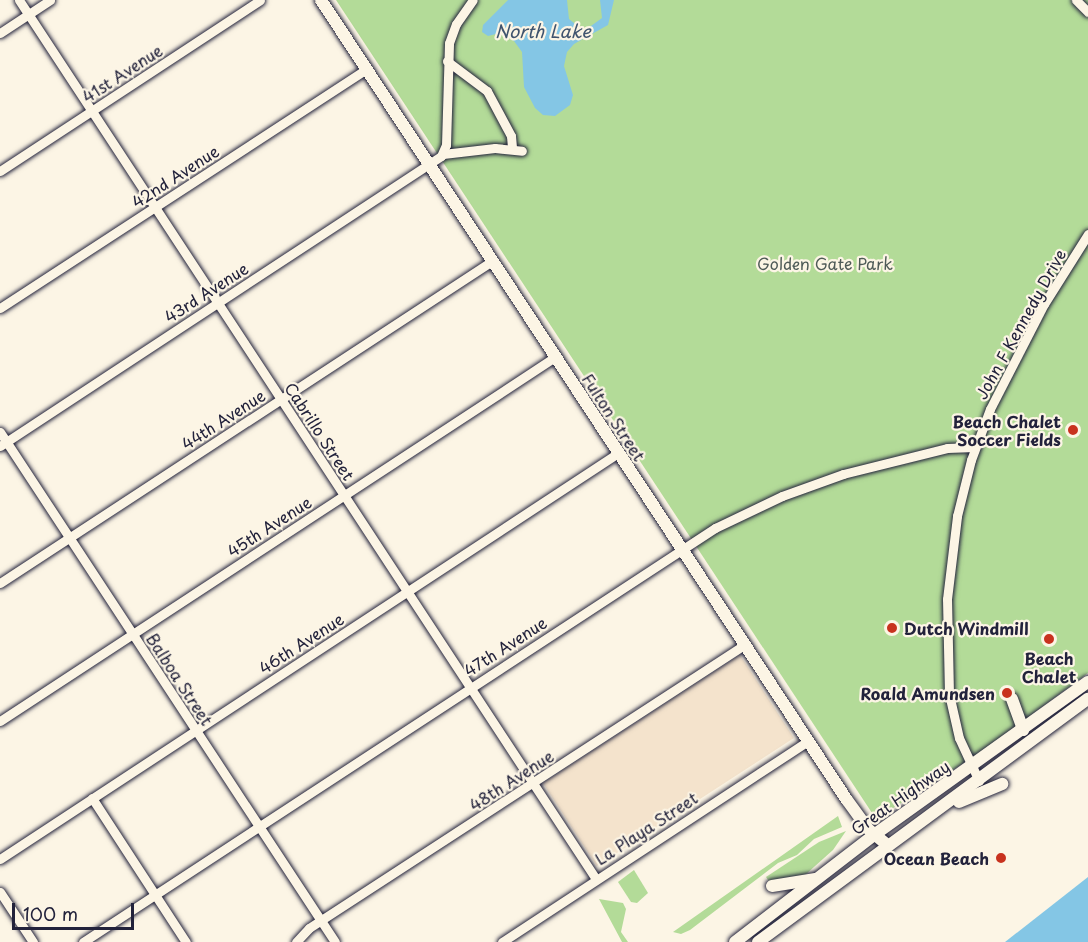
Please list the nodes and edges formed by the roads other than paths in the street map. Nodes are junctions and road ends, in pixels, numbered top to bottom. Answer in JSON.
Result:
{"nodes":[{"id":1,"x":19,"y":0,"type":"edge"},
{"id":2,"x":50,"y":0,"type":"edge"},
{"id":3,"x":260,"y":0,"type":"edge"},
{"id":4,"x":321,"y":0,"type":"edge"},
{"id":5,"x":473,"y":0,"type":"edge"},
{"id":6,"x":1076,"y":0,"type":"edge"},
{"id":7,"x":1088,"y":12,"type":"edge"},
{"id":8,"x":28,"y":15,"type":"junction"},
{"id":9,"x":0,"y":33,"type":"edge"},
{"id":10,"x":447,"y":61,"type":"junction"},
{"id":11,"x":366,"y":69,"type":"junction"},
{"id":12,"x":91,"y":111,"type":"junction"},
{"id":13,"x":443,"y":154,"type":"junction"},
{"id":14,"x":429,"y":164,"type":"junction"},
{"id":15,"x":0,"y":171,"type":"edge"},
{"id":16,"x":154,"y":207,"type":"junction"},
{"id":17,"x":1088,"y":234,"type":"edge"},
{"id":18,"x":492,"y":261,"type":"junction"},
{"id":19,"x":217,"y":303,"type":"junction"},
{"id":20,"x":0,"y":308,"type":"edge"},
{"id":21,"x":555,"y":357,"type":"junction"},
{"id":22,"x":281,"y":399,"type":"junction"},
{"id":23,"x":0,"y":432,"type":"edge"},
{"id":24,"x":3,"y":444,"type":"edge"},
{"id":25,"x":975,"y":447,"type":"junction"},
{"id":26,"x":618,"y":453,"type":"junction"},
{"id":27,"x":344,"y":495,"type":"junction"},
{"id":28,"x":70,"y":538,"type":"junction"},
{"id":29,"x":681,"y":549,"type":"junction"},
{"id":30,"x":0,"y":584,"type":"edge"},
{"id":31,"x":407,"y":591,"type":"junction"},
{"id":32,"x":133,"y":634,"type":"junction"},
{"id":33,"x":744,"y":645,"type":"junction"},
{"id":34,"x":1088,"y":682,"type":"edge"},
{"id":35,"x":470,"y":688,"type":"junction"},
{"id":36,"x":1012,"y":699,"type":"dead end"},
{"id":37,"x":1088,"y":699,"type":"edge"},
{"id":38,"x":0,"y":721,"type":"edge"},
{"id":39,"x":1049,"y":729,"type":"junction"},
{"id":40,"x":196,"y":730,"type":"junction"},
{"id":41,"x":1023,"y":730,"type":"junction"},
{"id":42,"x":808,"y":741,"type":"junction"},
{"id":43,"x":971,"y":767,"type":"junction"},
{"id":44,"x":979,"y":781,"type":"junction"},
{"id":45,"x":533,"y":784,"type":"junction"},
{"id":46,"x":1002,"y":784,"type":"dead end"},
{"id":47,"x":92,"y":798,"type":"junction"},
{"id":48,"x":931,"y":815,"type":"junction"},
{"id":49,"x":259,"y":826,"type":"junction"},
{"id":50,"x":874,"y":835,"type":"junction"},
{"id":51,"x":887,"y":845,"type":"junction"},
{"id":52,"x":0,"y":859,"type":"edge"},
{"id":53,"x":596,"y":879,"type":"junction"},
{"id":54,"x":817,"y":879,"type":"junction"},
{"id":55,"x":771,"y":886,"type":"dead end"},
{"id":56,"x":0,"y":892,"type":"edge"},
{"id":57,"x":155,"y":894,"type":"junction"},
{"id":58,"x":322,"y":922,"type":"junction"},
{"id":59,"x":33,"y":942,"type":"edge"},
{"id":60,"x":82,"y":942,"type":"edge"},
{"id":61,"x":186,"y":942,"type":"edge"},
{"id":62,"x":296,"y":942,"type":"edge"},
{"id":63,"x":335,"y":942,"type":"edge"},
{"id":64,"x":502,"y":942,"type":"edge"},
{"id":65,"x":735,"y":942,"type":"edge"},
{"id":66,"x":758,"y":942,"type":"edge"}],
"edges":[{"from":1,"to":8,"type":"street","name":"Cabrillo Street"},
{"from":2,"to":8,"type":"street"},
{"from":3,"to":12,"type":"street","name":"41st Avenue"},
{"from":4,"to":11,"type":"main road","name":"Fulton Street"},
{"from":5,"to":10,"type":"street"},
{"from":6,"to":7,"type":"street"},
{"from":8,"to":9,"type":"street"},
{"from":8,"to":12,"type":"street","name":"Cabrillo Street"},
{"from":10,"to":13,"type":"street"},
{"from":10,"to":13,"type":"street"},
{"from":11,"to":14,"type":"main road","name":"Fulton Street"},
{"from":11,"to":16,"type":"street","name":"42nd Avenue"},
{"from":12,"to":15,"type":"street","name":"41st Avenue"},
{"from":12,"to":16,"type":"street","name":"Cabrillo Street"},
{"from":13,"to":14,"type":"street","name":"43rd Avenue"},
{"from":14,"to":18,"type":"main road","name":"Fulton Street"},
{"from":14,"to":19,"type":"street","name":"43rd Avenue"},
{"from":16,"to":19,"type":"street","name":"Cabrillo Street"},
{"from":16,"to":20,"type":"street","name":"42nd Avenue"},
{"from":17,"to":25,"type":"street","name":"John F Kennedy Drive"},
{"from":18,"to":21,"type":"main road","name":"Fulton Street"},
{"from":18,"to":22,"type":"street","name":"44th Avenue"},
{"from":19,"to":22,"type":"street","name":"Cabrillo Street"},
{"from":19,"to":24,"type":"street","name":"43rd Avenue"},
{"from":21,"to":26,"type":"main road","name":"Fulton Street"},
{"from":21,"to":27,"type":"street","name":"45th Avenue"},
{"from":22,"to":27,"type":"street","name":"Cabrillo Street"},
{"from":22,"to":28,"type":"street","name":"44th Avenue"},
{"from":23,"to":24,"type":"street","name":"Balboa Street"},
{"from":24,"to":28,"type":"street","name":"Balboa Street"},
{"from":25,"to":29,"type":"street","name":"47th Avenue"},
{"from":25,"to":43,"type":"street","name":"John F Kennedy Drive"},
{"from":26,"to":29,"type":"main road","name":"Fulton Street"},
{"from":26,"to":31,"type":"street","name":"46th Avenue"},
{"from":27,"to":31,"type":"street","name":"Cabrillo Street"},
{"from":27,"to":32,"type":"street","name":"45th Avenue"},
{"from":28,"to":30,"type":"street","name":"44th Avenue"},
{"from":28,"to":32,"type":"street","name":"Balboa Street"},
{"from":29,"to":33,"type":"main road","name":"Fulton Street"},
{"from":29,"to":35,"type":"street","name":"47th Avenue"},
{"from":31,"to":35,"type":"street","name":"Cabrillo Street"},
{"from":31,"to":40,"type":"street","name":"46th Avenue"},
{"from":32,"to":38,"type":"street","name":"45th Avenue"},
{"from":32,"to":40,"type":"street","name":"Balboa Street"},
{"from":33,"to":42,"type":"main road","name":"Fulton Street"},
{"from":33,"to":45,"type":"street","name":"48th Avenue"},
{"from":34,"to":41,"type":"main road","name":"Great Highway"},
{"from":35,"to":45,"type":"street","name":"Cabrillo Street"},
{"from":35,"to":49,"type":"street","name":"47th Avenue"},
{"from":36,"to":41,"type":"main road"},
{"from":37,"to":39,"type":"main road","name":"Great Highway"},
{"from":39,"to":41,"type":"main road"},
{"from":39,"to":44,"type":"main road","name":"Great Highway"},
{"from":40,"to":47,"type":"street","name":"46th Avenue"},
{"from":40,"to":49,"type":"street","name":"Balboa Street"},
{"from":41,"to":43,"type":"main road","name":"Great Highway"},
{"from":42,"to":50,"type":"main road","name":"Fulton Street"},
{"from":42,"to":53,"type":"street","name":"La Playa Street"},
{"from":43,"to":44,"type":"street","name":"John F Kennedy Drive"},
{"from":43,"to":50,"type":"main road","name":"Great Highway"},
{"from":44,"to":48,"type":"main road","name":"Great Highway"},
{"from":45,"to":53,"type":"street","name":"Cabrillo Street"},
{"from":45,"to":58,"type":"street","name":"48th Avenue"},
{"from":46,"to":48,"type":"main road"},
{"from":47,"to":52,"type":"street","name":"46th Avenue"},
{"from":47,"to":57,"type":"street"},
{"from":48,"to":51,"type":"main road","name":"Great Highway"},
{"from":49,"to":57,"type":"street","name":"47th Avenue"},
{"from":49,"to":58,"type":"street","name":"Balboa Street"},
{"from":50,"to":51,"type":"main road","name":"Fulton Street"},
{"from":50,"to":54,"type":"main road","name":"Great Highway"},
{"from":51,"to":66,"type":"main road","name":"Great Highway"},
{"from":53,"to":64,"type":"street","name":"La Playa Street"},
{"from":54,"to":55,"type":"main road"},
{"from":54,"to":65,"type":"main road","name":"Great Highway"},
{"from":56,"to":59,"type":"street"},
{"from":57,"to":60,"type":"street","name":"47th Avenue"},
{"from":57,"to":61,"type":"street"},
{"from":58,"to":62,"type":"street","name":"48th Avenue"},
{"from":58,"to":63,"type":"street","name":"Balboa Street"}]}
